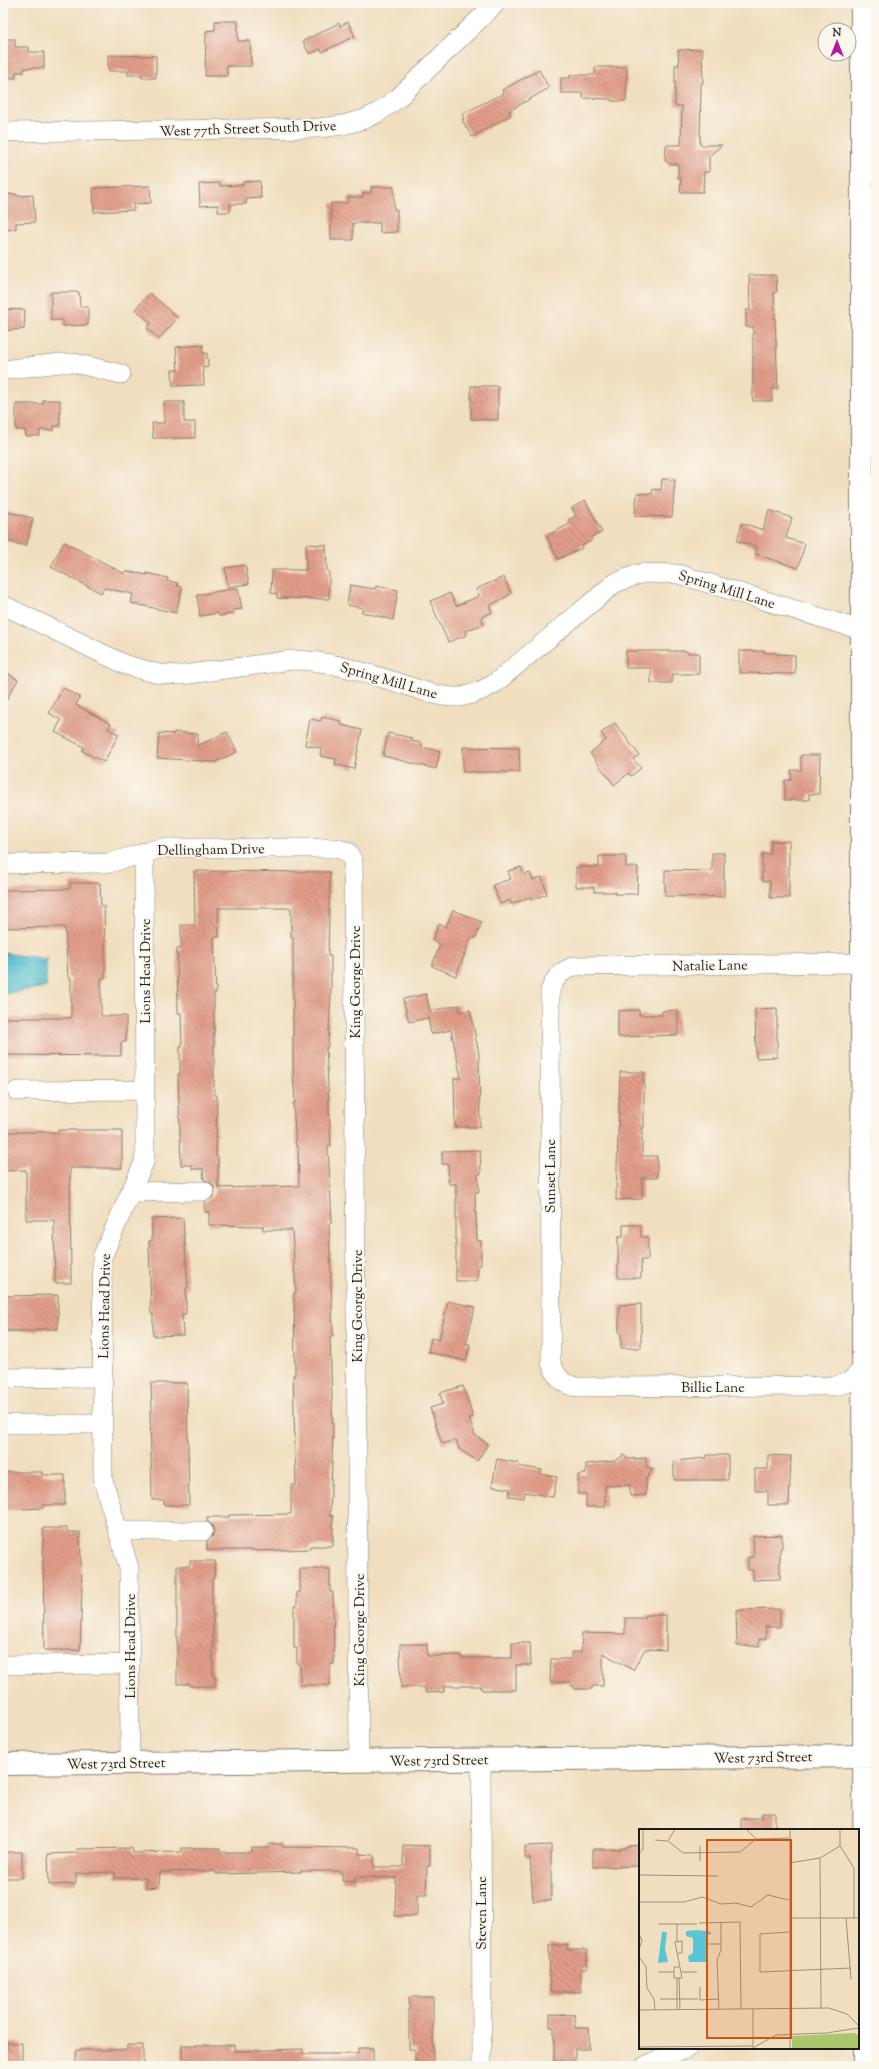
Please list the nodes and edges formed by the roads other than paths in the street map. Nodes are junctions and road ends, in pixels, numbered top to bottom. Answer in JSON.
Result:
{"nodes":[{"id":1,"x":496,"y":3,"type":"edge"},
{"id":2,"x":862,"y":3,"type":"edge"},
{"id":3,"x":3,"y":132,"type":"edge"},
{"id":4,"x":869,"y":246,"type":"edge"},
{"id":5,"x":3,"y":370,"type":"edge"},
{"id":6,"x":121,"y":374,"type":"dead end"},
{"id":7,"x":3,"y":605,"type":"edge"},
{"id":8,"x":861,"y":630,"type":"junction"},
{"id":9,"x":869,"y":820,"type":"edge"},
{"id":10,"x":144,"y":852,"type":"junction"},
{"id":11,"x":348,"y":852,"type":"joint"},
{"id":12,"x":3,"y":864,"type":"edge"},
{"id":13,"x":862,"y":963,"type":"junction"},
{"id":14,"x":560,"y":974,"type":"joint"},
{"id":15,"x":145,"y":1090,"type":"junction"},
{"id":16,"x":17,"y":1091,"type":"dead end"},
{"id":17,"x":204,"y":1191,"type":"dead end"},
{"id":18,"x":130,"y":1192,"type":"junction"},
{"id":19,"x":869,"y":1362,"type":"edge"},
{"id":20,"x":103,"y":1377,"type":"junction"},
{"id":21,"x":3,"y":1378,"type":"edge"},
{"id":22,"x":558,"y":1379,"type":"joint"},
{"id":23,"x":3,"y":1424,"type":"edge"},
{"id":24,"x":103,"y":1424,"type":"junction"},
{"id":25,"x":118,"y":1531,"type":"junction"},
{"id":26,"x":202,"y":1531,"type":"dead end"},
{"id":27,"x":130,"y":1664,"type":"junction"},
{"id":28,"x":3,"y":1665,"type":"edge"},
{"id":29,"x":870,"y":1756,"type":"edge"},
{"id":30,"x":481,"y":1759,"type":"junction"},
{"id":31,"x":360,"y":1761,"type":"junction"},
{"id":32,"x":130,"y":1763,"type":"junction"},
{"id":33,"x":3,"y":1764,"type":"edge"},
{"id":34,"x":866,"y":2030,"type":"edge"},
{"id":35,"x":686,"y":2049,"type":"edge"},
{"id":36,"x":482,"y":2066,"type":"edge"},
{"id":37,"x":645,"y":2066,"type":"edge"},
{"id":38,"x":865,"y":2066,"type":"edge"}],
"edges":[{"from":1,"to":3,"type":"street","name":"West 77th Street South Drive"},
{"from":2,"to":4,"type":"street"},
{"from":4,"to":8,"type":"street"},
{"from":5,"to":6,"type":"street"},
{"from":7,"to":8,"type":"street","name":"Spring Mill Lane"},
{"from":8,"to":9,"type":"street"},
{"from":9,"to":13,"type":"street"},
{"from":10,"to":11,"type":"street","name":"Dellingham Drive"},
{"from":10,"to":12,"type":"street","name":"Dellingham Drive"},
{"from":10,"to":15,"type":"street","name":"Lions Head Drive"},
{"from":11,"to":31,"type":"street","name":"King George Drive"},
{"from":13,"to":14,"type":"street","name":"Natalie Lane"},
{"from":13,"to":19,"type":"street"},
{"from":14,"to":22,"type":"street","name":"Sunset Lane"},
{"from":15,"to":16,"type":"street"},
{"from":15,"to":18,"type":"street","name":"Lions Head Drive"},
{"from":17,"to":18,"type":"street"},
{"from":18,"to":20,"type":"street","name":"Lions Head Drive"},
{"from":19,"to":22,"type":"street","name":"Billie Lane"},
{"from":19,"to":29,"type":"street"},
{"from":20,"to":21,"type":"street","name":"Lions Head Drive"},
{"from":20,"to":24,"type":"street","name":"Lions Head Drive"},
{"from":23,"to":24,"type":"street"},
{"from":24,"to":25,"type":"street","name":"Lions Head Drive"},
{"from":25,"to":26,"type":"street"},
{"from":25,"to":27,"type":"street","name":"Lions Head Drive"},
{"from":27,"to":28,"type":"street"},
{"from":27,"to":32,"type":"street","name":"Lions Head Drive"},
{"from":29,"to":30,"type":"street","name":"West 73rd Street"},
{"from":29,"to":34,"type":"street"},
{"from":30,"to":31,"type":"street","name":"West 73rd Street"},
{"from":30,"to":36,"type":"street","name":"Steven Lane"},
{"from":31,"to":32,"type":"street","name":"West 73rd Street"},
{"from":32,"to":33,"type":"street","name":"West 73rd Street"},
{"from":34,"to":38,"type":"street"},
{"from":35,"to":37,"type":"street"}]}
